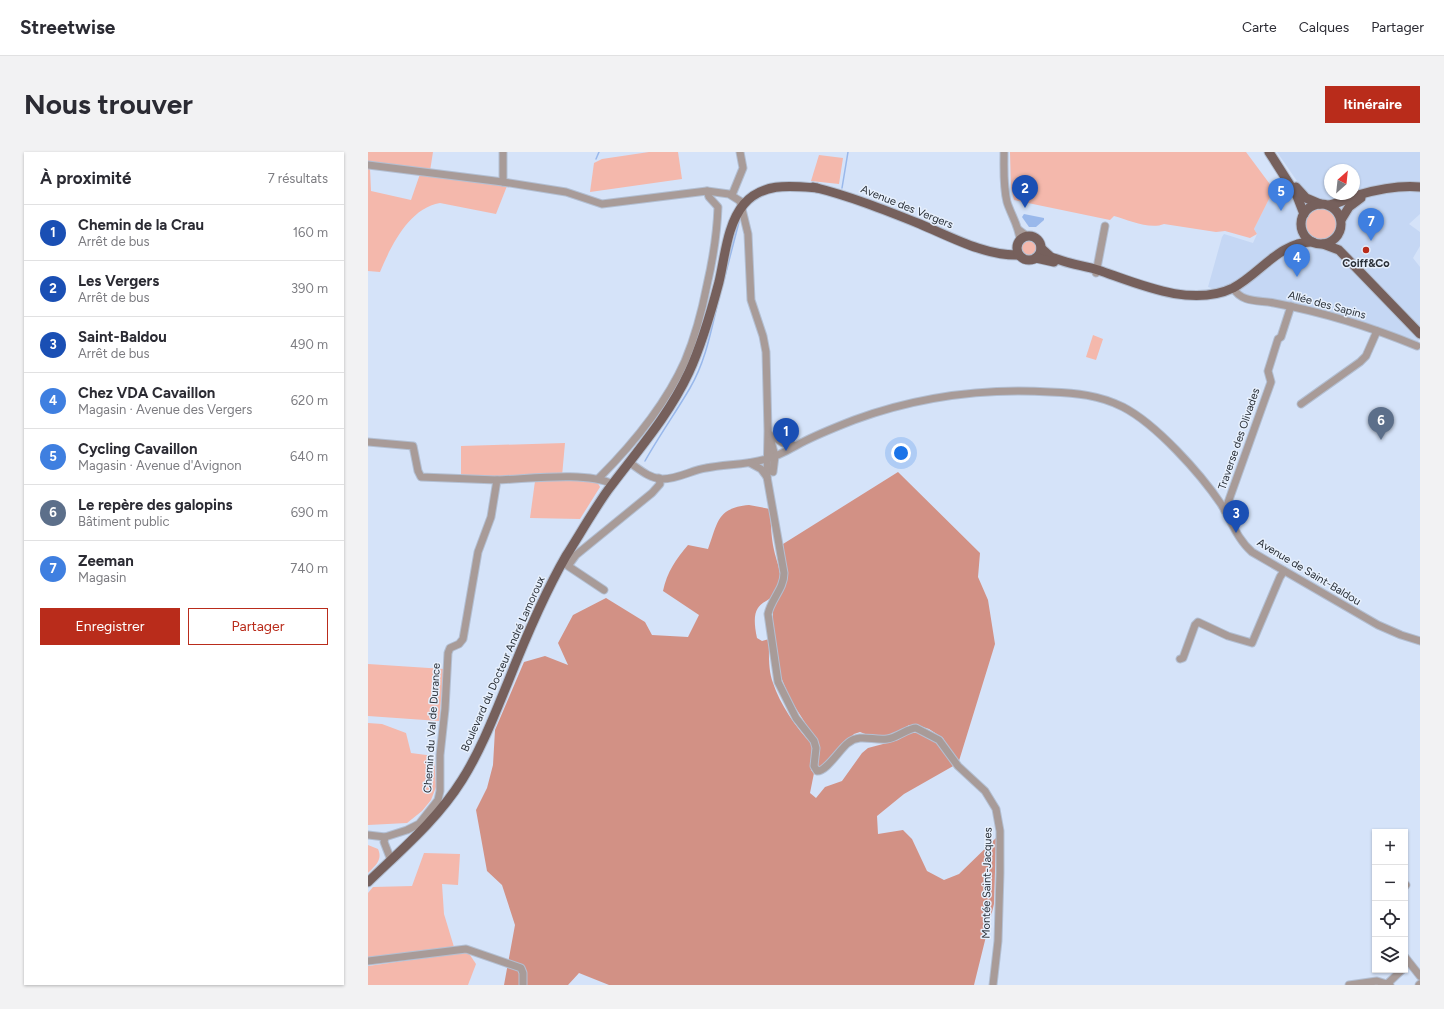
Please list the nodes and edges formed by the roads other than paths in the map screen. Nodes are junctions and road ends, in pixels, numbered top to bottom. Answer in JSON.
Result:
{"nodes":[{"id":1,"x":503,"y":152,"type":"edge"},
{"id":2,"x":740,"y":152,"type":"edge"},
{"id":3,"x":1004,"y":152,"type":"edge"},
{"id":4,"x":1271,"y":155,"type":"edge"},
{"id":5,"x":368,"y":165,"type":"edge"},
{"id":6,"x":503,"y":182,"type":"junction"},
{"id":7,"x":1420,"y":187,"type":"edge"},
{"id":8,"x":817,"y":188,"type":"junction"},
{"id":9,"x":707,"y":192,"type":"junction"},
{"id":10,"x":1373,"y":192,"type":"junction"},
{"id":11,"x":732,"y":195,"type":"junction"},
{"id":12,"x":741,"y":204,"type":"junction"},
{"id":13,"x":1325,"y":204,"type":"junction"},
{"id":14,"x":1304,"y":214,"type":"junction"},
{"id":15,"x":1341,"y":220,"type":"junction"},
{"id":16,"x":1105,"y":226,"type":"dead end"},
{"id":17,"x":1301,"y":226,"type":"junction"},
{"id":18,"x":1341,"y":230,"type":"junction"},
{"id":19,"x":1021,"y":240,"type":"junction"},
{"id":20,"x":1313,"y":242,"type":"junction"},
{"id":21,"x":1323,"y":244,"type":"junction"},
{"id":22,"x":1041,"y":248,"type":"junction"},
{"id":23,"x":987,"y":250,"type":"junction"},
{"id":24,"x":1280,"y":253,"type":"junction"},
{"id":25,"x":1019,"y":256,"type":"junction"},
{"id":26,"x":1036,"y":258,"type":"junction"},
{"id":27,"x":1358,"y":269,"type":"junction"},
{"id":28,"x":1096,"y":271,"type":"junction"},
{"id":29,"x":1233,"y":288,"type":"junction"},
{"id":30,"x":714,"y":300,"type":"junction"},
{"id":31,"x":1291,"y":306,"type":"junction"},
{"id":32,"x":1377,"y":330,"type":"junction"},
{"id":33,"x":1420,"y":334,"type":"edge"},
{"id":34,"x":1417,"y":346,"type":"dead end"},
{"id":35,"x":1301,"y":404,"type":"dead end"},
{"id":36,"x":769,"y":433,"type":"junction"},
{"id":37,"x":368,"y":442,"type":"edge"},
{"id":38,"x":801,"y":443,"type":"junction"},
{"id":39,"x":793,"y":445,"type":"junction"},
{"id":40,"x":786,"y":451,"type":"junction"},
{"id":41,"x":775,"y":454,"type":"junction"},
{"id":42,"x":767,"y":457,"type":"junction"},
{"id":43,"x":630,"y":463,"type":"junction"},
{"id":44,"x":750,"y":463,"type":"junction"},
{"id":45,"x":738,"y":464,"type":"junction"},
{"id":46,"x":770,"y":475,"type":"junction"},
{"id":47,"x":599,"y":478,"type":"junction"},
{"id":48,"x":659,"y":478,"type":"junction"},
{"id":49,"x":497,"y":480,"type":"junction"},
{"id":50,"x":613,"y":484,"type":"junction"},
{"id":51,"x":1225,"y":511,"type":"junction"},
{"id":52,"x":1284,"y":571,"type":"junction"},
{"id":53,"x":604,"y":590,"type":"dead end"},
{"id":54,"x":1420,"y":641,"type":"edge"},
{"id":55,"x":1180,"y":659,"type":"dead end"},
{"id":56,"x":368,"y":835,"type":"edge"},
{"id":57,"x":385,"y":837,"type":"junction"},
{"id":58,"x":391,"y":860,"type":"junction"},
{"id":59,"x":368,"y":882,"type":"edge"},
{"id":60,"x":368,"y":961,"type":"edge"},
{"id":61,"x":1408,"y":964,"type":"edge"},
{"id":62,"x":1399,"y":973,"type":"edge"},
{"id":63,"x":1420,"y":976,"type":"edge"},
{"id":64,"x":1388,"y":984,"type":"edge"},
{"id":65,"x":523,"y":985,"type":"edge"},
{"id":66,"x":994,"y":985,"type":"edge"},
{"id":67,"x":1349,"y":985,"type":"edge"}],
"edges":[{"from":1,"to":6,"type":"street"},
{"from":2,"to":11,"type":"street"},
{"from":3,"to":19,"type":"street"},
{"from":4,"to":13,"type":"main road"},
{"from":4,"to":14,"type":"main road"},
{"from":5,"to":6,"type":"street"},
{"from":6,"to":9,"type":"street"},
{"from":7,"to":10,"type":"main road"},
{"from":8,"to":12,"type":"main road","name":"Boulevard du Docteur André Lamoroux"},
{"from":8,"to":12,"type":"main road","name":"Boulevard du Docteur André Lamoroux"},
{"from":8,"to":23,"type":"main road","name":"Avenue des Vergers"},
{"from":9,"to":11,"type":"street"},
{"from":9,"to":47,"type":"street"},
{"from":10,"to":13,"type":"main road"},
{"from":10,"to":15,"type":"main road"},
{"from":11,"to":12,"type":"street"},
{"from":12,"to":30,"type":"main road","name":"Boulevard du Docteur André Lamoroux"},
{"from":12,"to":30,"type":"main road","name":"Boulevard du Docteur André Lamoroux"},
{"from":12,"to":36,"type":"street"},
{"from":13,"to":14,"type":"main road"},
{"from":13,"to":15,"type":"main road"},
{"from":14,"to":17,"type":"main road"},
{"from":15,"to":18,"type":"main road"},
{"from":16,"to":28,"type":"street"},
{"from":17,"to":20,"type":"main road"},
{"from":17,"to":24,"type":"main road"},
{"from":18,"to":21,"type":"main road"},
{"from":18,"to":27,"type":"main road"},
{"from":19,"to":22,"type":"main road"},
{"from":19,"to":23,"type":"main road","name":"Avenue des Vergers"},
{"from":19,"to":25,"type":"main road"},
{"from":20,"to":21,"type":"main road"},
{"from":20,"to":24,"type":"main road"},
{"from":21,"to":27,"type":"main road"},
{"from":22,"to":26,"type":"main road"},
{"from":22,"to":28,"type":"main road"},
{"from":23,"to":25,"type":"main road","name":"Avenue des Vergers"},
{"from":24,"to":29,"type":"main road"},
{"from":25,"to":26,"type":"main road"},
{"from":26,"to":28,"type":"main road"},
{"from":27,"to":33,"type":"main road"},
{"from":28,"to":29,"type":"main road"},
{"from":29,"to":31,"type":"street","name":"Allée des Sapins"},
{"from":30,"to":43,"type":"main road","name":"Boulevard du Docteur André Lamoroux"},
{"from":31,"to":32,"type":"street","name":"Allée des Sapins"},
{"from":31,"to":51,"type":"street","name":"Traverse des Olivades"},
{"from":32,"to":34,"type":"street","name":"Allée des Sapins"},
{"from":32,"to":35,"type":"street"},
{"from":36,"to":39,"type":"street"},
{"from":36,"to":41,"type":"street"},
{"from":36,"to":42,"type":"street"},
{"from":37,"to":49,"type":"street"},
{"from":38,"to":39,"type":"street","name":"Avenue de Saint-Baldou"},
{"from":38,"to":40,"type":"street","name":"Avenue de Saint-Baldou"},
{"from":38,"to":51,"type":"street","name":"Avenue de Saint-Baldou"},
{"from":39,"to":41,"type":"street","name":"Avenue de Saint-Baldou"},
{"from":40,"to":41,"type":"street","name":"Avenue de Saint-Baldou"},
{"from":40,"to":46,"type":"street"},
{"from":41,"to":42,"type":"street","name":"Avenue de Saint-Baldou"},
{"from":41,"to":46,"type":"street"},
{"from":42,"to":44,"type":"street","name":"Avenue de Saint-Baldou"},
{"from":42,"to":45,"type":"street","name":"Avenue de Saint-Baldou"},
{"from":42,"to":46,"type":"street"},
{"from":43,"to":48,"type":"street"},
{"from":43,"to":50,"type":"main road","name":"Boulevard du Docteur André Lamoroux"},
{"from":44,"to":45,"type":"street","name":"Avenue de Saint-Baldou"},
{"from":44,"to":46,"type":"street"},
{"from":45,"to":48,"type":"street","name":"Avenue de Saint-Baldou"},
{"from":46,"to":66,"type":"street","name":"Montée Saint-Jacques"},
{"from":47,"to":49,"type":"street"},
{"from":47,"to":50,"type":"street"},
{"from":48,"to":53,"type":"street"},
{"from":49,"to":57,"type":"street","name":"Chemin du Val de Durance"},
{"from":50,"to":58,"type":"main road","name":"Boulevard du Docteur André Lamoroux"},
{"from":51,"to":52,"type":"street","name":"Avenue de Saint-Baldou"},
{"from":52,"to":54,"type":"street","name":"Avenue de Saint-Baldou"},
{"from":52,"to":55,"type":"street"},
{"from":56,"to":57,"type":"street"},
{"from":57,"to":58,"type":"street"},
{"from":58,"to":59,"type":"main road","name":"Boulevard du Docteur André Lamoroux"},
{"from":60,"to":65,"type":"street"},
{"from":61,"to":63,"type":"street"},
{"from":62,"to":64,"type":"street"},
{"from":64,"to":67,"type":"street"}]}
